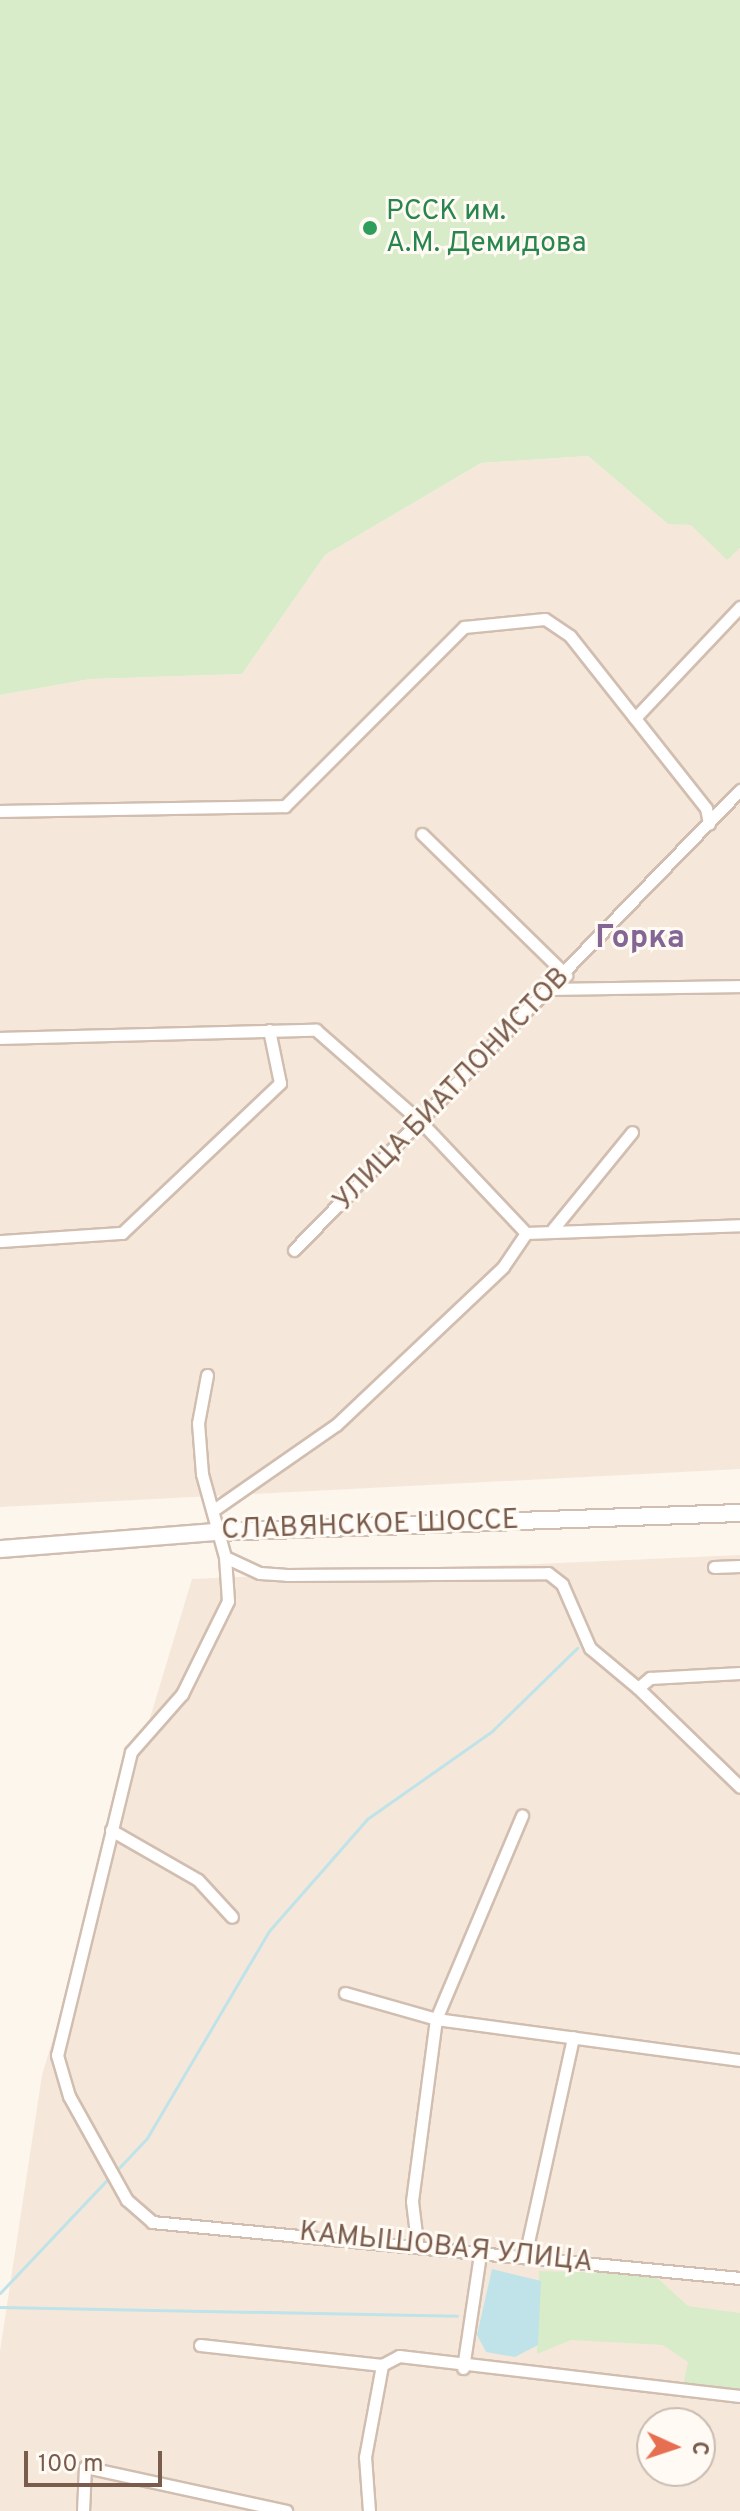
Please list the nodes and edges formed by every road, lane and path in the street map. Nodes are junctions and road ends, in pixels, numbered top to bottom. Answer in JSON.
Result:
{"nodes":[{"id":1,"x":740,"y":607,"type":"edge"},
{"id":2,"x":635,"y":718,"type":"junction"},
{"id":3,"x":740,"y":790,"type":"edge"},
{"id":4,"x":0,"y":811,"type":"edge"},
{"id":5,"x":709,"y":824,"type":"junction"},
{"id":6,"x":422,"y":834,"type":"dead end"},
{"id":7,"x":566,"y":975,"type":"junction"},
{"id":8,"x":740,"y":986,"type":"edge"},
{"id":9,"x":552,"y":989,"type":"junction"},
{"id":10,"x":269,"y":1030,"type":"junction"},
{"id":11,"x":0,"y":1038,"type":"edge"},
{"id":12,"x":422,"y":1123,"type":"junction"},
{"id":13,"x":632,"y":1132,"type":"dead end"},
{"id":14,"x":740,"y":1225,"type":"edge"},
{"id":15,"x":553,"y":1229,"type":"junction"},
{"id":16,"x":526,"y":1233,"type":"junction"},
{"id":17,"x":0,"y":1241,"type":"edge"},
{"id":18,"x":294,"y":1250,"type":"dead end"},
{"id":19,"x":207,"y":1375,"type":"dead end"},
{"id":20,"x":215,"y":1509,"type":"junction"},
{"id":21,"x":740,"y":1513,"type":"edge"},
{"id":22,"x":216,"y":1532,"type":"junction"},
{"id":23,"x":0,"y":1549,"type":"edge"},
{"id":24,"x":225,"y":1557,"type":"junction"},
{"id":25,"x":740,"y":1566,"type":"edge"},
{"id":26,"x":714,"y":1567,"type":"dead end"},
{"id":27,"x":740,"y":1673,"type":"edge"},
{"id":28,"x":638,"y":1688,"type":"junction"},
{"id":29,"x":740,"y":1787,"type":"edge"},
{"id":30,"x":522,"y":1815,"type":"dead end"},
{"id":31,"x":111,"y":1830,"type":"junction"},
{"id":32,"x":232,"y":1917,"type":"dead end"},
{"id":33,"x":345,"y":1993,"type":"dead end"},
{"id":34,"x":436,"y":2019,"type":"junction"},
{"id":35,"x":573,"y":2037,"type":"junction"},
{"id":36,"x":740,"y":2060,"type":"edge"},
{"id":37,"x":417,"y":2242,"type":"junction"},
{"id":38,"x":480,"y":2254,"type":"junction"},
{"id":39,"x":525,"y":2256,"type":"junction"},
{"id":40,"x":740,"y":2278,"type":"edge"},
{"id":41,"x":200,"y":2345,"type":"dead end"},
{"id":42,"x":382,"y":2365,"type":"junction"},
{"id":43,"x":463,"y":2368,"type":"junction"},
{"id":44,"x":740,"y":2396,"type":"edge"},
{"id":45,"x":83,"y":2511,"type":"edge"},
{"id":46,"x":286,"y":2511,"type":"edge"},
{"id":47,"x":369,"y":2511,"type":"edge"}],
"edges":[{"from":1,"to":2,"type":"street"},
{"from":2,"to":4,"type":"street"},
{"from":2,"to":5,"type":"street"},
{"from":3,"to":5,"type":"street","name":"УЛИЦА БИАТЛОНИСТОВ"},
{"from":5,"to":7,"type":"street","name":"УЛИЦА БИАТЛОНИСТОВ"},
{"from":6,"to":7,"type":"street"},
{"from":7,"to":9,"type":"street","name":"УЛИЦА БИАТЛОНИСТОВ"},
{"from":8,"to":9,"type":"street"},
{"from":9,"to":12,"type":"street","name":"УЛИЦА БИАТЛОНИСТОВ"},
{"from":10,"to":11,"type":"street"},
{"from":10,"to":12,"type":"street"},
{"from":10,"to":17,"type":"street"},
{"from":12,"to":16,"type":"street"},
{"from":12,"to":18,"type":"street","name":"УЛИЦА БИАТЛОНИСТОВ"},
{"from":13,"to":15,"type":"street"},
{"from":14,"to":15,"type":"street"},
{"from":15,"to":16,"type":"street"},
{"from":16,"to":20,"type":"street"},
{"from":19,"to":20,"type":"street"},
{"from":20,"to":22,"type":"street"},
{"from":21,"to":22,"type":"main road","name":"СЛАВЯНСКОЕ ШОССЕ"},
{"from":22,"to":23,"type":"main road","name":"СЛАВЯНСКОЕ ШОССЕ"},
{"from":22,"to":24,"type":"street"},
{"from":24,"to":28,"type":"street"},
{"from":24,"to":31,"type":"street"},
{"from":25,"to":26,"type":"street"},
{"from":27,"to":28,"type":"street"},
{"from":28,"to":29,"type":"street"},
{"from":30,"to":34,"type":"street"},
{"from":31,"to":32,"type":"street"},
{"from":31,"to":37,"type":"street","name":"КАМЫШОВАЯ УЛИЦА"},
{"from":33,"to":34,"type":"street"},
{"from":34,"to":35,"type":"street"},
{"from":34,"to":37,"type":"street"},
{"from":35,"to":36,"type":"street"},
{"from":35,"to":39,"type":"street"},
{"from":37,"to":38,"type":"street","name":"КАМЫШОВАЯ УЛИЦА"},
{"from":38,"to":39,"type":"street","name":"КАМЫШОВАЯ УЛИЦА"},
{"from":38,"to":43,"type":"street"},
{"from":39,"to":40,"type":"street","name":"КАМЫШОВАЯ УЛИЦА"},
{"from":41,"to":42,"type":"street"},
{"from":42,"to":43,"type":"street"},
{"from":42,"to":47,"type":"street"},
{"from":43,"to":44,"type":"street"},
{"from":45,"to":46,"type":"street"}]}
